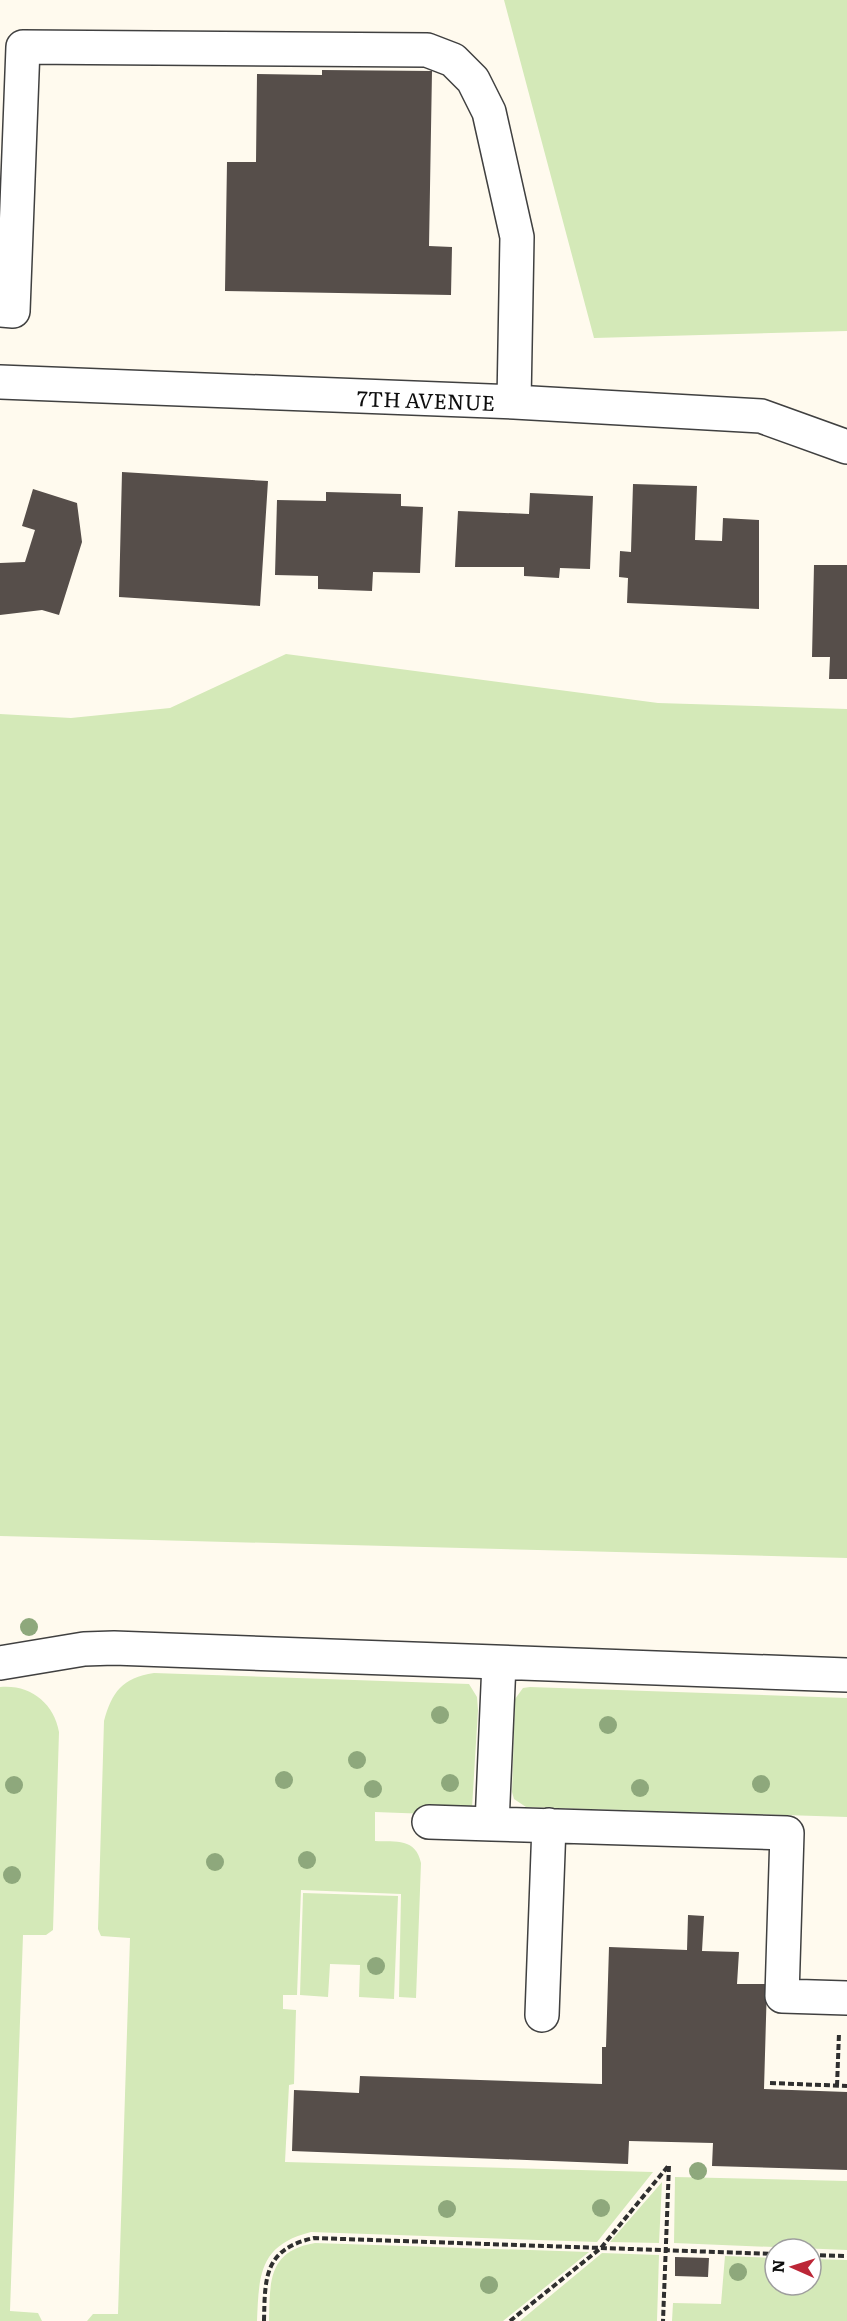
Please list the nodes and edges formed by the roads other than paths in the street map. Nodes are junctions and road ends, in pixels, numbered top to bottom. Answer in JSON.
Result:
{"nodes":[{"id":1,"x":0,"y":310,"type":"edge"},
{"id":2,"x":0,"y":382,"type":"edge"},
{"id":3,"x":514,"y":402,"type":"junction"},
{"id":4,"x":847,"y":447,"type":"edge"},
{"id":5,"x":0,"y":1663,"type":"edge"},
{"id":6,"x":499,"y":1663,"type":"junction"},
{"id":7,"x":847,"y":1675,"type":"edge"},
{"id":8,"x":429,"y":1822,"type":"dead end"},
{"id":9,"x":492,"y":1824,"type":"junction"},
{"id":10,"x":549,"y":1825,"type":"junction"},
{"id":11,"x":844,"y":1998,"type":"edge"},
{"id":12,"x":542,"y":2015,"type":"dead end"}],
"edges":[{"from":1,"to":3,"type":"street"},
{"from":2,"to":3,"type":"street","name":"7TH AVENUE"},
{"from":3,"to":4,"type":"street","name":"7TH AVENUE"},
{"from":5,"to":6,"type":"street"},
{"from":6,"to":7,"type":"street"},
{"from":6,"to":9,"type":"street"},
{"from":8,"to":9,"type":"street"},
{"from":9,"to":10,"type":"street"},
{"from":10,"to":11,"type":"street"},
{"from":10,"to":12,"type":"street"}]}
